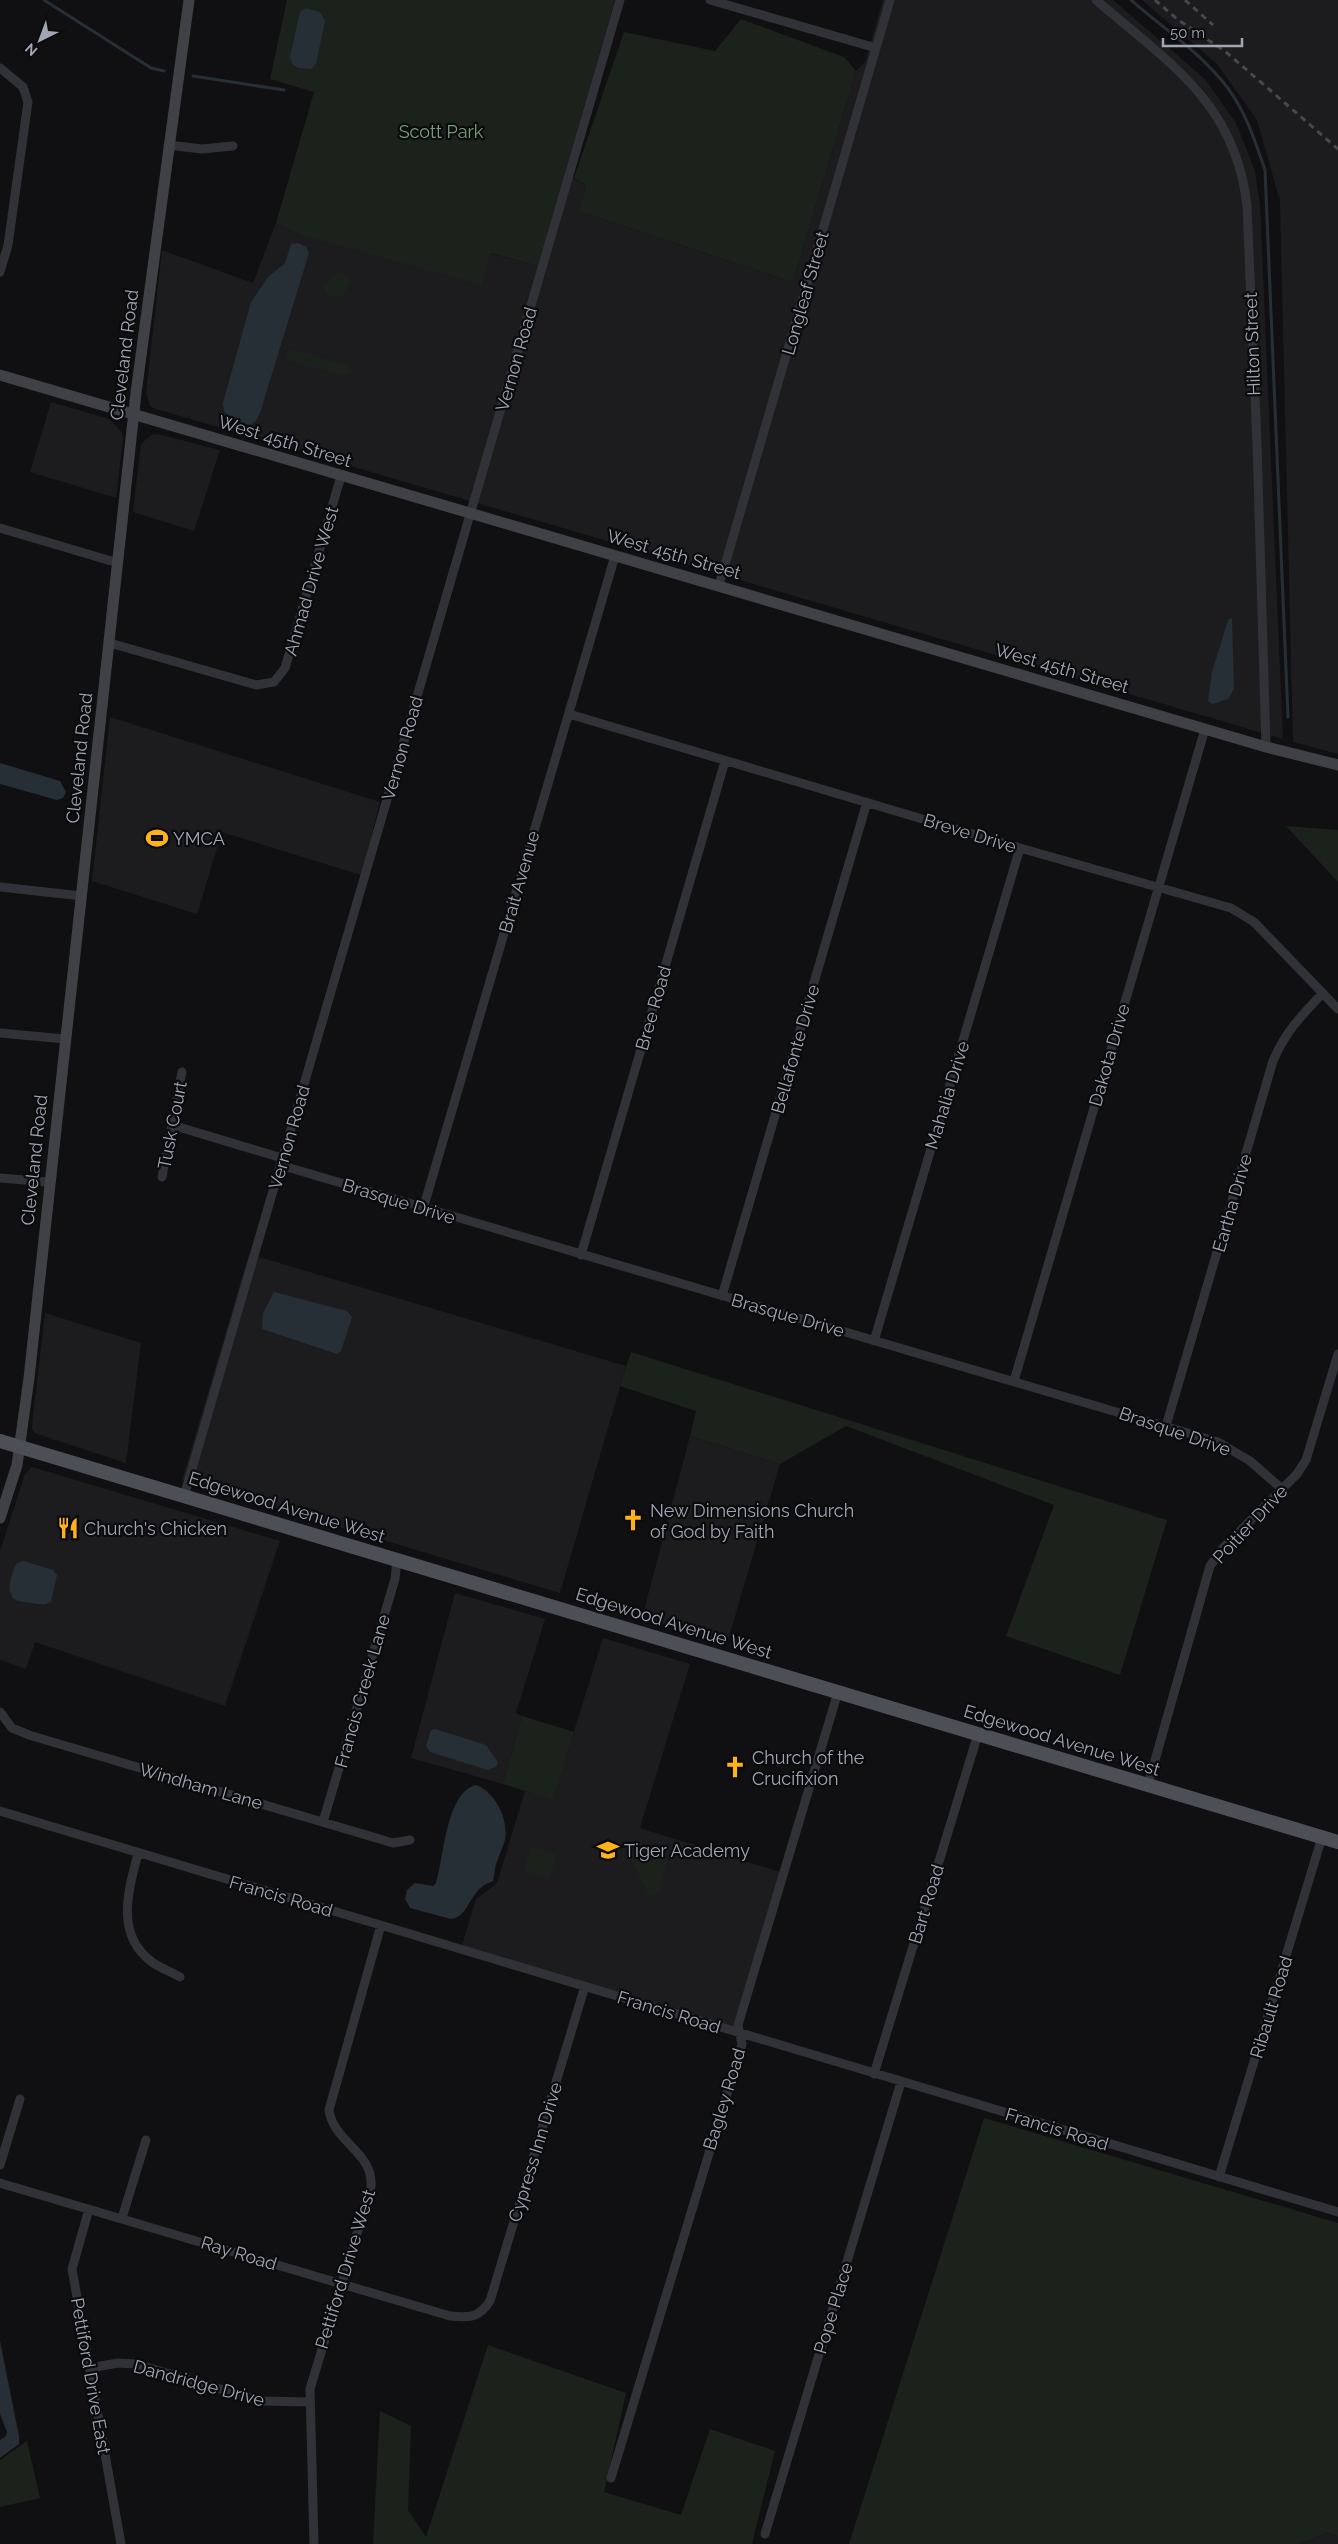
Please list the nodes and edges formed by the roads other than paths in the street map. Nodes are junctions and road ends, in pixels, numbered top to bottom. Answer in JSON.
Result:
{"nodes":[{"id":1,"x":189,"y":0,"type":"edge"},
{"id":2,"x":620,"y":0,"type":"edge"},
{"id":3,"x":710,"y":0,"type":"edge"},
{"id":4,"x":890,"y":0,"type":"edge"},
{"id":5,"x":1096,"y":0,"type":"edge"},
{"id":6,"x":876,"y":48,"type":"junction"},
{"id":7,"x":0,"y":68,"type":"edge"},
{"id":8,"x":168,"y":145,"type":"junction"},
{"id":9,"x":233,"y":146,"type":"dead end"},
{"id":10,"x":0,"y":272,"type":"edge"},
{"id":11,"x":0,"y":375,"type":"edge"},
{"id":12,"x":134,"y":413,"type":"junction"},
{"id":13,"x":341,"y":476,"type":"junction"},
{"id":14,"x":471,"y":513,"type":"junction"},
{"id":15,"x":0,"y":528,"type":"edge"},
{"id":16,"x":615,"y":556,"type":"junction"},
{"id":17,"x":118,"y":563,"type":"junction"},
{"id":18,"x":719,"y":585,"type":"junction"},
{"id":19,"x":110,"y":643,"type":"junction"},
{"id":20,"x":569,"y":714,"type":"junction"},
{"id":21,"x":1205,"y":729,"type":"junction"},
{"id":22,"x":1266,"y":747,"type":"junction"},
{"id":23,"x":725,"y":761,"type":"junction"},
{"id":24,"x":1338,"y":765,"type":"edge"},
{"id":25,"x":867,"y":802,"type":"junction"},
{"id":26,"x":1020,"y":848,"type":"junction"},
{"id":27,"x":0,"y":887,"type":"edge"},
{"id":28,"x":1158,"y":887,"type":"junction"},
{"id":29,"x":82,"y":896,"type":"junction"},
{"id":30,"x":1323,"y":993,"type":"junction"},
{"id":31,"x":1338,"y":1009,"type":"edge"},
{"id":32,"x":0,"y":1033,"type":"edge"},
{"id":33,"x":65,"y":1039,"type":"junction"},
{"id":34,"x":182,"y":1072,"type":"dead end"},
{"id":35,"x":172,"y":1125,"type":"junction"},
{"id":36,"x":281,"y":1162,"type":"junction"},
{"id":37,"x":0,"y":1178,"type":"edge"},
{"id":38,"x":162,"y":1178,"type":"dead end"},
{"id":39,"x":49,"y":1182,"type":"junction"},
{"id":40,"x":423,"y":1208,"type":"junction"},
{"id":41,"x":581,"y":1255,"type":"junction"},
{"id":42,"x":722,"y":1296,"type":"junction"},
{"id":43,"x":874,"y":1341,"type":"junction"},
{"id":44,"x":1338,"y":1354,"type":"edge"},
{"id":45,"x":1014,"y":1381,"type":"junction"},
{"id":46,"x":1166,"y":1426,"type":"junction"},
{"id":47,"x":0,"y":1441,"type":"edge"},
{"id":48,"x":20,"y":1447,"type":"junction"},
{"id":49,"x":1282,"y":1489,"type":"junction"},
{"id":50,"x":184,"y":1496,"type":"junction"},
{"id":51,"x":0,"y":1518,"type":"edge"},
{"id":52,"x":397,"y":1560,"type":"junction"},
{"id":53,"x":838,"y":1692,"type":"junction"},
{"id":54,"x":0,"y":1712,"type":"edge"},
{"id":55,"x":978,"y":1734,"type":"junction"},
{"id":56,"x":1148,"y":1785,"type":"junction"},
{"id":57,"x":0,"y":1811,"type":"edge"},
{"id":58,"x":323,"y":1822,"type":"junction"},
{"id":59,"x":1322,"y":1837,"type":"junction"},
{"id":60,"x":410,"y":1840,"type":"dead end"},
{"id":61,"x":1338,"y":1842,"type":"edge"},
{"id":62,"x":138,"y":1854,"type":"junction"},
{"id":63,"x":381,"y":1925,"type":"junction"},
{"id":64,"x":180,"y":1977,"type":"dead end"},
{"id":65,"x":585,"y":1986,"type":"junction"},
{"id":66,"x":740,"y":2034,"type":"junction"},
{"id":67,"x":874,"y":2074,"type":"junction"},
{"id":68,"x":901,"y":2082,"type":"junction"},
{"id":69,"x":20,"y":2099,"type":"dead end"},
{"id":70,"x":146,"y":2140,"type":"dead end"},
{"id":71,"x":0,"y":2165,"type":"edge"},
{"id":72,"x":1219,"y":2177,"type":"junction"},
{"id":73,"x":0,"y":2183,"type":"edge"},
{"id":74,"x":89,"y":2209,"type":"junction"},
{"id":75,"x":1338,"y":2212,"type":"edge"},
{"id":76,"x":122,"y":2218,"type":"junction"},
{"id":77,"x":342,"y":2284,"type":"junction"},
{"id":78,"x":478,"y":2315,"type":"joint"},
{"id":79,"x":90,"y":2368,"type":"junction"},
{"id":80,"x":309,"y":2402,"type":"junction"},
{"id":81,"x":611,"y":2478,"type":"dead end"},
{"id":82,"x":765,"y":2534,"type":"dead end"},
{"id":83,"x":121,"y":2544,"type":"edge"},
{"id":84,"x":314,"y":2544,"type":"edge"}],
"edges":[{"from":1,"to":8,"type":"street","name":"Cleveland Road"},
{"from":2,"to":14,"type":"street","name":"Vernon Road"},
{"from":3,"to":6,"type":"street"},
{"from":4,"to":6,"type":"street","name":"Longleaf Street"},
{"from":5,"to":22,"type":"street","name":"Hilton Street"},
{"from":6,"to":18,"type":"street","name":"Longleaf Street"},
{"from":7,"to":10,"type":"street"},
{"from":8,"to":9,"type":"street"},
{"from":8,"to":12,"type":"street","name":"Cleveland Road"},
{"from":11,"to":12,"type":"street","name":"West 45th Street"},
{"from":12,"to":13,"type":"street","name":"West 45th Street"},
{"from":12,"to":17,"type":"street","name":"Cleveland Road"},
{"from":13,"to":14,"type":"street","name":"West 45th Street"},
{"from":13,"to":19,"type":"street","name":"Ahmad Drive West"},
{"from":14,"to":16,"type":"street","name":"West 45th Street"},
{"from":14,"to":36,"type":"street","name":"Vernon Road"},
{"from":15,"to":17,"type":"street"},
{"from":16,"to":18,"type":"street","name":"West 45th Street"},
{"from":16,"to":20,"type":"street","name":"Brait Avenue"},
{"from":17,"to":19,"type":"street","name":"Cleveland Road"},
{"from":18,"to":21,"type":"street","name":"West 45th Street"},
{"from":19,"to":29,"type":"street","name":"Cleveland Road"},
{"from":20,"to":23,"type":"street","name":"Breve Drive"},
{"from":20,"to":40,"type":"street","name":"Brait Avenue"},
{"from":21,"to":22,"type":"street","name":"West 45th Street"},
{"from":21,"to":28,"type":"street","name":"Dakota Drive"},
{"from":22,"to":24,"type":"street","name":"West 45th Street"},
{"from":23,"to":25,"type":"street","name":"Breve Drive"},
{"from":23,"to":41,"type":"street","name":"Bree Road"},
{"from":25,"to":26,"type":"street","name":"Breve Drive"},
{"from":25,"to":42,"type":"street","name":"Bellafonte Drive"},
{"from":26,"to":28,"type":"street","name":"Breve Drive"},
{"from":26,"to":43,"type":"street","name":"Mahalia Drive"},
{"from":27,"to":29,"type":"street"},
{"from":28,"to":30,"type":"street","name":"Breve Drive"},
{"from":28,"to":45,"type":"street","name":"Dakota Drive"},
{"from":29,"to":33,"type":"street","name":"Cleveland Road"},
{"from":30,"to":31,"type":"street","name":"Breve Drive"},
{"from":30,"to":46,"type":"street","name":"Eartha Drive"},
{"from":32,"to":33,"type":"street"},
{"from":33,"to":39,"type":"street","name":"Cleveland Road"},
{"from":34,"to":35,"type":"street","name":"Tusk Court"},
{"from":35,"to":36,"type":"street","name":"Brasque Drive"},
{"from":35,"to":38,"type":"street","name":"Tusk Court"},
{"from":36,"to":40,"type":"street","name":"Brasque Drive"},
{"from":36,"to":50,"type":"street","name":"Vernon Road"},
{"from":37,"to":39,"type":"street"},
{"from":39,"to":48,"type":"street","name":"Cleveland Road"},
{"from":40,"to":41,"type":"street","name":"Brasque Drive"},
{"from":41,"to":42,"type":"street","name":"Brasque Drive"},
{"from":42,"to":43,"type":"street","name":"Brasque Drive"},
{"from":43,"to":45,"type":"street","name":"Brasque Drive"},
{"from":44,"to":49,"type":"street","name":"Poitier Drive"},
{"from":45,"to":46,"type":"street","name":"Brasque Drive"},
{"from":46,"to":49,"type":"street","name":"Brasque Drive"},
{"from":47,"to":48,"type":"main road","name":"Edgewood Avenue West"},
{"from":48,"to":50,"type":"main road","name":"Edgewood Avenue West"},
{"from":48,"to":51,"type":"street","name":"Cleveland Road"},
{"from":49,"to":56,"type":"street","name":"Poitier Drive"},
{"from":50,"to":52,"type":"main road","name":"Edgewood Avenue West"},
{"from":52,"to":53,"type":"main road","name":"Edgewood Avenue West"},
{"from":52,"to":58,"type":"street","name":"Francis Creek Lane"},
{"from":53,"to":55,"type":"main road","name":"Edgewood Avenue West"},
{"from":53,"to":66,"type":"street","name":"Bagley Road"},
{"from":54,"to":58,"type":"street","name":"Windham Lane"},
{"from":55,"to":56,"type":"main road","name":"Edgewood Avenue West"},
{"from":55,"to":67,"type":"street","name":"Bart Road"},
{"from":56,"to":59,"type":"main road","name":"Edgewood Avenue West"},
{"from":57,"to":62,"type":"street","name":"Francis Road"},
{"from":58,"to":60,"type":"street","name":"Windham Lane"},
{"from":59,"to":61,"type":"main road","name":"Edgewood Avenue West"},
{"from":59,"to":72,"type":"street","name":"Ribault Road"},
{"from":62,"to":63,"type":"street","name":"Francis Road"},
{"from":62,"to":64,"type":"street"},
{"from":63,"to":65,"type":"street","name":"Francis Road"},
{"from":63,"to":77,"type":"street","name":"Pettiford Drive West"},
{"from":65,"to":66,"type":"street","name":"Francis Road"},
{"from":65,"to":78,"type":"street","name":"Cypress Inn Drive"},
{"from":66,"to":67,"type":"street","name":"Francis Road"},
{"from":66,"to":81,"type":"street","name":"Bagley Road"},
{"from":67,"to":68,"type":"street","name":"Francis Road"},
{"from":68,"to":72,"type":"street","name":"Francis Road"},
{"from":68,"to":82,"type":"street","name":"Pope Place"},
{"from":69,"to":71,"type":"street"},
{"from":70,"to":76,"type":"street"},
{"from":72,"to":75,"type":"street","name":"Francis Road"},
{"from":73,"to":74,"type":"street","name":"Ray Road"},
{"from":74,"to":76,"type":"street","name":"Ray Road"},
{"from":74,"to":79,"type":"street","name":"Pettiford Drive East"},
{"from":76,"to":77,"type":"street","name":"Ray Road"},
{"from":77,"to":78,"type":"street","name":"Ray Road"},
{"from":77,"to":80,"type":"street","name":"Pettiford Drive West"},
{"from":79,"to":80,"type":"street","name":"Dandridge Drive"},
{"from":79,"to":83,"type":"street","name":"Pettiford Drive East"},
{"from":80,"to":84,"type":"street","name":"Pettiford Drive West"}]}
